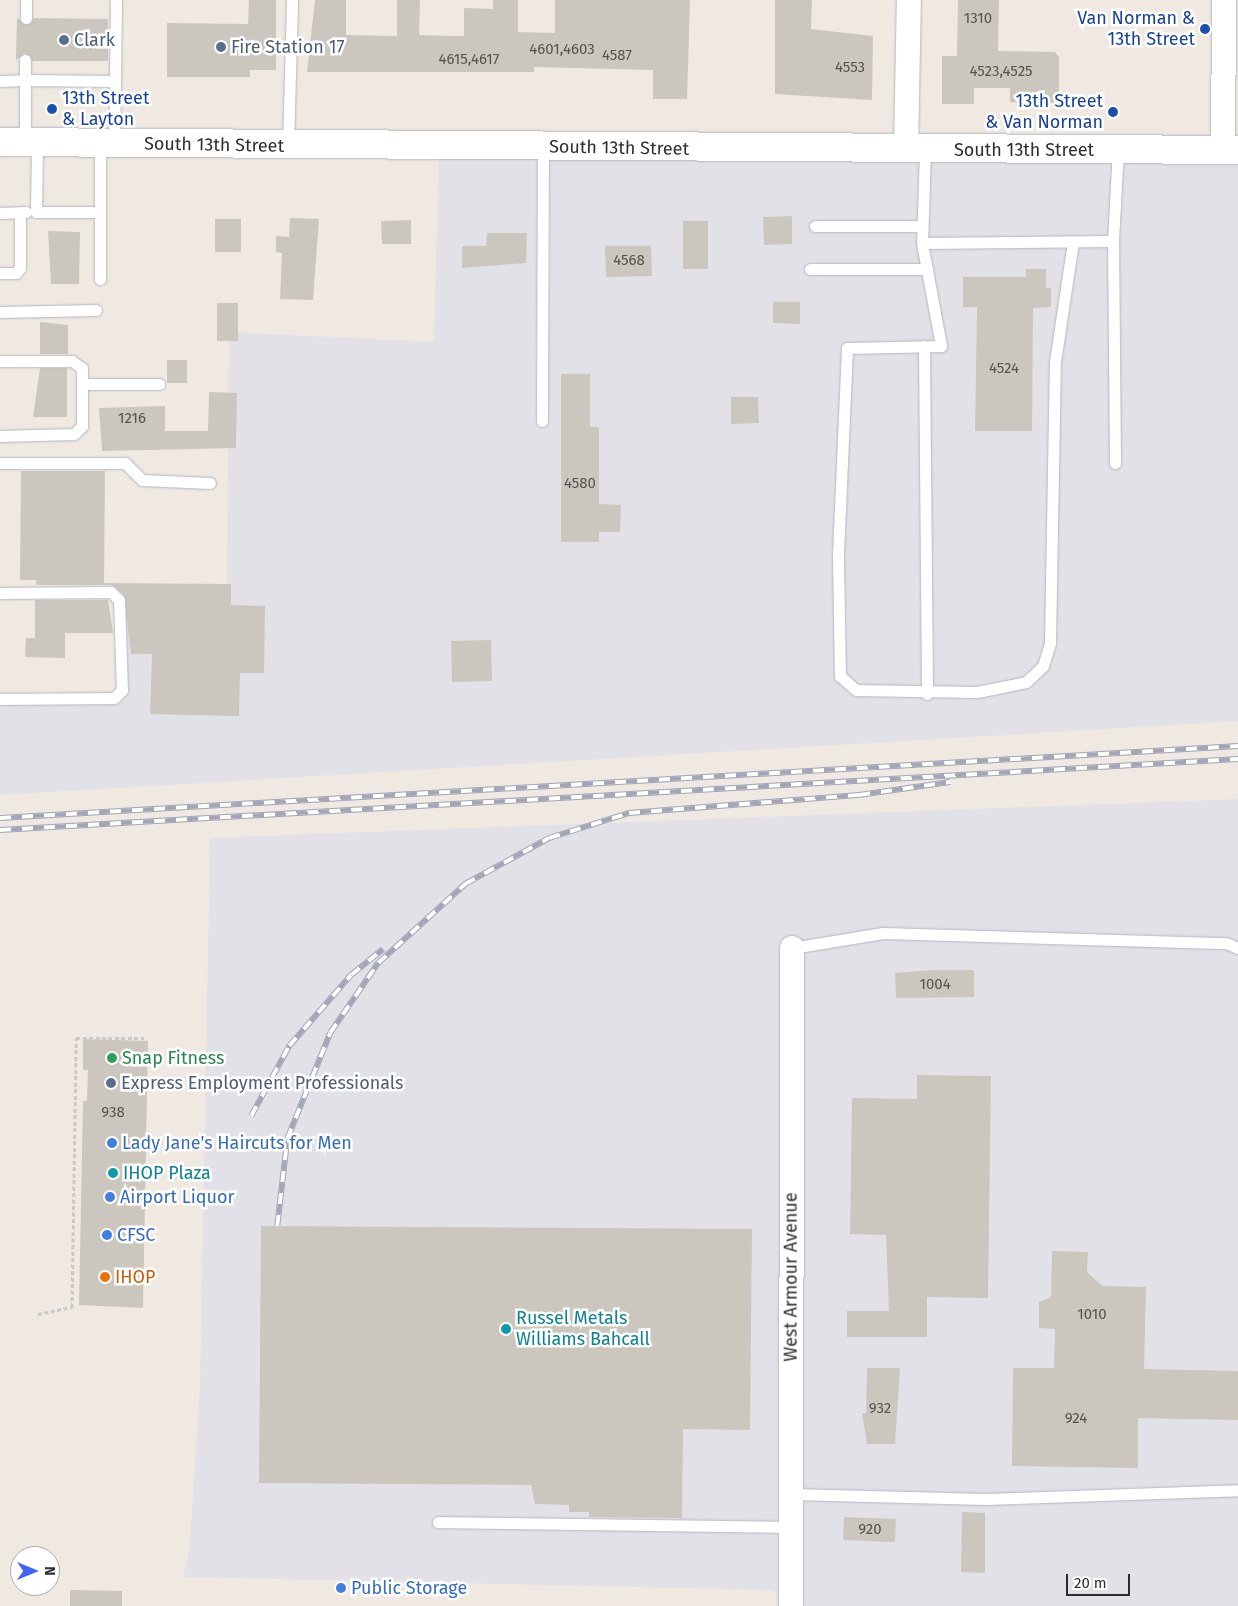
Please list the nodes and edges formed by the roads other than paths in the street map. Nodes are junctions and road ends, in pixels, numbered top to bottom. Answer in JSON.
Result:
{"nodes":[{"id":1,"x":26,"y":0,"type":"edge"},
{"id":2,"x":116,"y":0,"type":"edge"},
{"id":3,"x":292,"y":0,"type":"edge"},
{"id":4,"x":909,"y":0,"type":"edge"},
{"id":5,"x":1224,"y":0,"type":"edge"},
{"id":6,"x":26,"y":18,"type":"dead end"},
{"id":7,"x":25,"y":60,"type":"dead end"},
{"id":8,"x":0,"y":80,"type":"edge"},
{"id":9,"x":25,"y":80,"type":"junction"},
{"id":10,"x":115,"y":81,"type":"junction"},
{"id":11,"x":20,"y":142,"type":"edge"},
{"id":12,"x":107,"y":143,"type":"junction"},
{"id":13,"x":288,"y":146,"type":"junction"},
{"id":14,"x":544,"y":147,"type":"junction"},
{"id":15,"x":915,"y":150,"type":"junction"},
{"id":16,"x":1118,"y":150,"type":"junction"},
{"id":17,"x":1230,"y":150,"type":"edge"},
{"id":18,"x":36,"y":212,"type":"junction"},
{"id":19,"x":100,"y":212,"type":"junction"},
{"id":20,"x":0,"y":213,"type":"edge"},
{"id":21,"x":20,"y":213,"type":"junction"},
{"id":22,"x":815,"y":226,"type":"dead end"},
{"id":23,"x":922,"y":226,"type":"junction"},
{"id":24,"x":1113,"y":241,"type":"junction"},
{"id":25,"x":1073,"y":242,"type":"junction"},
{"id":26,"x":922,"y":243,"type":"junction"},
{"id":27,"x":810,"y":269,"type":"dead end"},
{"id":28,"x":927,"y":269,"type":"junction"},
{"id":29,"x":0,"y":274,"type":"edge"},
{"id":30,"x":100,"y":279,"type":"dead end"},
{"id":31,"x":96,"y":310,"type":"dead end"},
{"id":32,"x":0,"y":312,"type":"edge"},
{"id":33,"x":924,"y":346,"type":"junction"},
{"id":34,"x":0,"y":361,"type":"edge"},
{"id":35,"x":82,"y":384,"type":"junction"},
{"id":36,"x":159,"y":384,"type":"dead end"},
{"id":37,"x":542,"y":420,"type":"dead end"},
{"id":38,"x":0,"y":436,"type":"edge"},
{"id":39,"x":0,"y":462,"type":"edge"},
{"id":40,"x":1115,"y":463,"type":"dead end"},
{"id":41,"x":210,"y":483,"type":"dead end"},
{"id":42,"x":0,"y":592,"type":"edge"},
{"id":43,"x":927,"y":694,"type":"junction"},
{"id":44,"x":0,"y":699,"type":"edge"},
{"id":45,"x":792,"y":948,"type":"joint"},
{"id":46,"x":1238,"y":948,"type":"edge"},
{"id":47,"x":1238,"y":1490,"type":"edge"},
{"id":48,"x":791,"y":1494,"type":"junction"},
{"id":49,"x":438,"y":1522,"type":"dead end"},
{"id":50,"x":791,"y":1527,"type":"junction"},
{"id":51,"x":790,"y":1606,"type":"edge"}],
"edges":[{"from":1,"to":6,"type":"lane"},
{"from":2,"to":10,"type":"lane"},
{"from":3,"to":13,"type":"lane"},
{"from":4,"to":15,"type":"street"},
{"from":5,"to":17,"type":"street"},
{"from":7,"to":9,"type":"lane"},
{"from":8,"to":9,"type":"lane"},
{"from":9,"to":10,"type":"lane"},
{"from":9,"to":11,"type":"lane"},
{"from":10,"to":12,"type":"lane"},
{"from":11,"to":12,"type":"street","name":"South 13th Street"},
{"from":11,"to":18,"type":"lane"},
{"from":12,"to":13,"type":"street","name":"South 13th Street"},
{"from":12,"to":19,"type":"lane"},
{"from":13,"to":14,"type":"street","name":"South 13th Street"},
{"from":14,"to":15,"type":"street","name":"South 13th Street"},
{"from":14,"to":37,"type":"lane"},
{"from":15,"to":16,"type":"street","name":"South 13th Street"},
{"from":15,"to":23,"type":"lane"},
{"from":16,"to":17,"type":"street","name":"South 13th Street"},
{"from":16,"to":24,"type":"lane"},
{"from":18,"to":19,"type":"lane"},
{"from":18,"to":21,"type":"lane"},
{"from":19,"to":30,"type":"lane"},
{"from":20,"to":21,"type":"lane"},
{"from":21,"to":29,"type":"lane"},
{"from":22,"to":23,"type":"lane"},
{"from":23,"to":26,"type":"lane"},
{"from":24,"to":25,"type":"lane"},
{"from":24,"to":40,"type":"lane"},
{"from":25,"to":26,"type":"lane"},
{"from":25,"to":43,"type":"lane"},
{"from":26,"to":28,"type":"lane"},
{"from":27,"to":28,"type":"lane"},
{"from":28,"to":33,"type":"lane"},
{"from":31,"to":32,"type":"lane"},
{"from":33,"to":43,"type":"lane"},
{"from":33,"to":43,"type":"lane"},
{"from":34,"to":35,"type":"lane"},
{"from":35,"to":36,"type":"lane"},
{"from":35,"to":38,"type":"lane"},
{"from":39,"to":41,"type":"lane"},
{"from":42,"to":44,"type":"lane"},
{"from":45,"to":46,"type":"lane"},
{"from":45,"to":48,"type":"street","name":"West Armour Avenue"},
{"from":47,"to":48,"type":"lane"},
{"from":48,"to":50,"type":"street","name":"West Armour Avenue"},
{"from":49,"to":50,"type":"lane"},
{"from":50,"to":51,"type":"street","name":"West Armour Avenue"}]}
